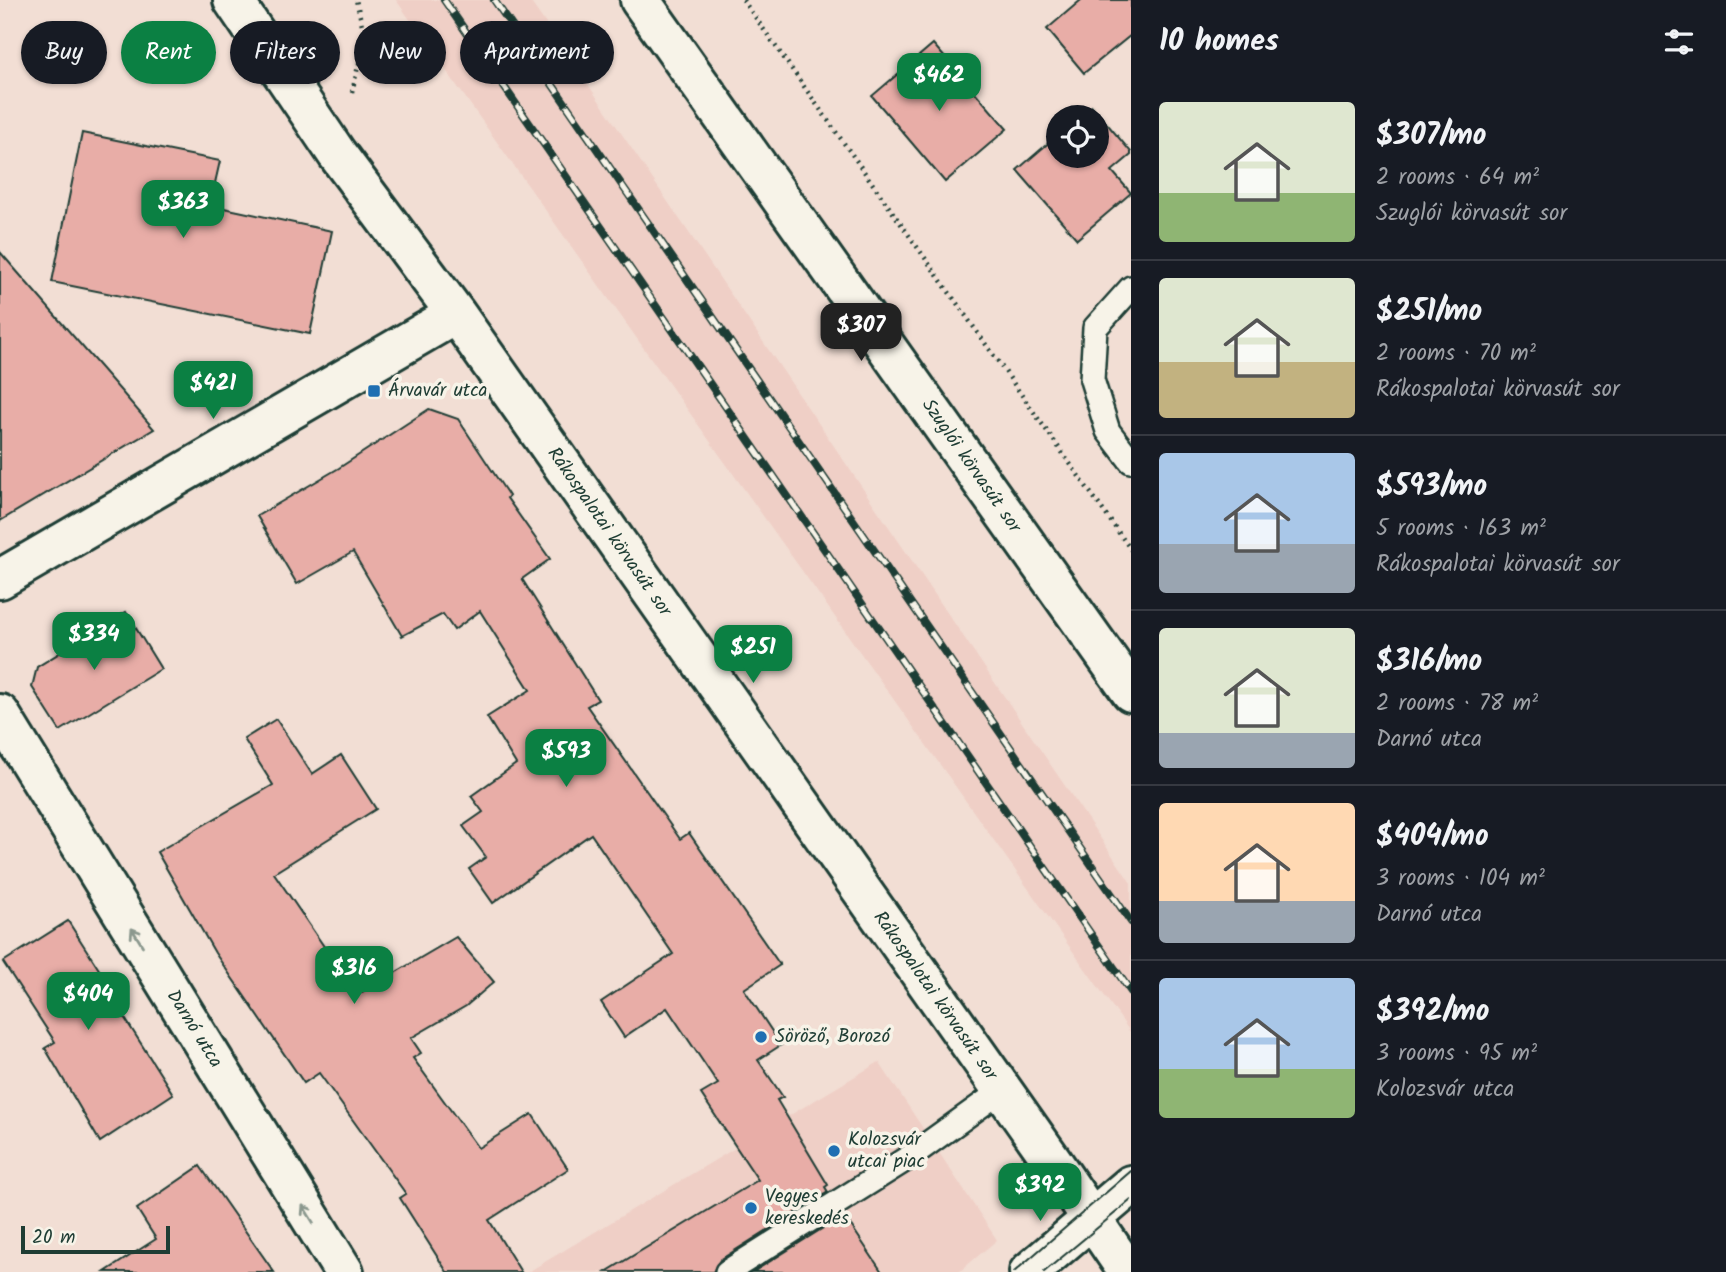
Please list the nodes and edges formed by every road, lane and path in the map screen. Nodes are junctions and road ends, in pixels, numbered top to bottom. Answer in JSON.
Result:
{"nodes":[{"id":1,"x":233,"y":0,"type":"edge"},
{"id":2,"x":356,"y":0,"type":"edge"},
{"id":3,"x":640,"y":0,"type":"edge"},
{"id":4,"x":743,"y":0,"type":"edge"},
{"id":5,"x":337,"y":154,"type":"junction"},
{"id":6,"x":1131,"y":288,"type":"edge"},
{"id":7,"x":456,"y":314,"type":"junction"},
{"id":8,"x":1131,"y":461,"type":"edge"},
{"id":9,"x":1131,"y":550,"type":"edge"},
{"id":10,"x":0,"y":579,"type":"edge"},
{"id":11,"x":1131,"y":692,"type":"edge"},
{"id":12,"x":0,"y":715,"type":"edge"},
{"id":13,"x":1001,"y":1091,"type":"junction"},
{"id":14,"x":1131,"y":1185,"type":"edge"},
{"id":15,"x":1091,"y":1219,"type":"junction"},
{"id":16,"x":344,"y":1272,"type":"edge"},
{"id":17,"x":727,"y":1272,"type":"edge"},
{"id":18,"x":1029,"y":1272,"type":"edge"},
{"id":19,"x":1128,"y":1272,"type":"edge"}],
"edges":[{"from":1,"to":5,"type":"street","name":"Rákospalotai körvasút sor"},
{"from":2,"to":5,"type":"path"},
{"from":3,"to":11,"type":"street","name":"Szuglói körvasút sor"},
{"from":4,"to":9,"type":"path"},
{"from":5,"to":7,"type":"street","name":"Rákospalotai körvasút sor"},
{"from":6,"to":8,"type":"lane"},
{"from":7,"to":10,"type":"street"},
{"from":7,"to":13,"type":"street","name":"Rákospalotai körvasút sor"},
{"from":16,"to":12,"type":"street","name":"Darnó utca","one_way":true},
{"from":13,"to":15,"type":"street","name":"Rákospalotai körvasút sor"},
{"from":13,"to":17,"type":"lane"},
{"from":14,"to":15,"type":"street"},
{"from":15,"to":18,"type":"street"},
{"from":15,"to":19,"type":"street","name":"Rákospalotai körvasút sor"}]}
